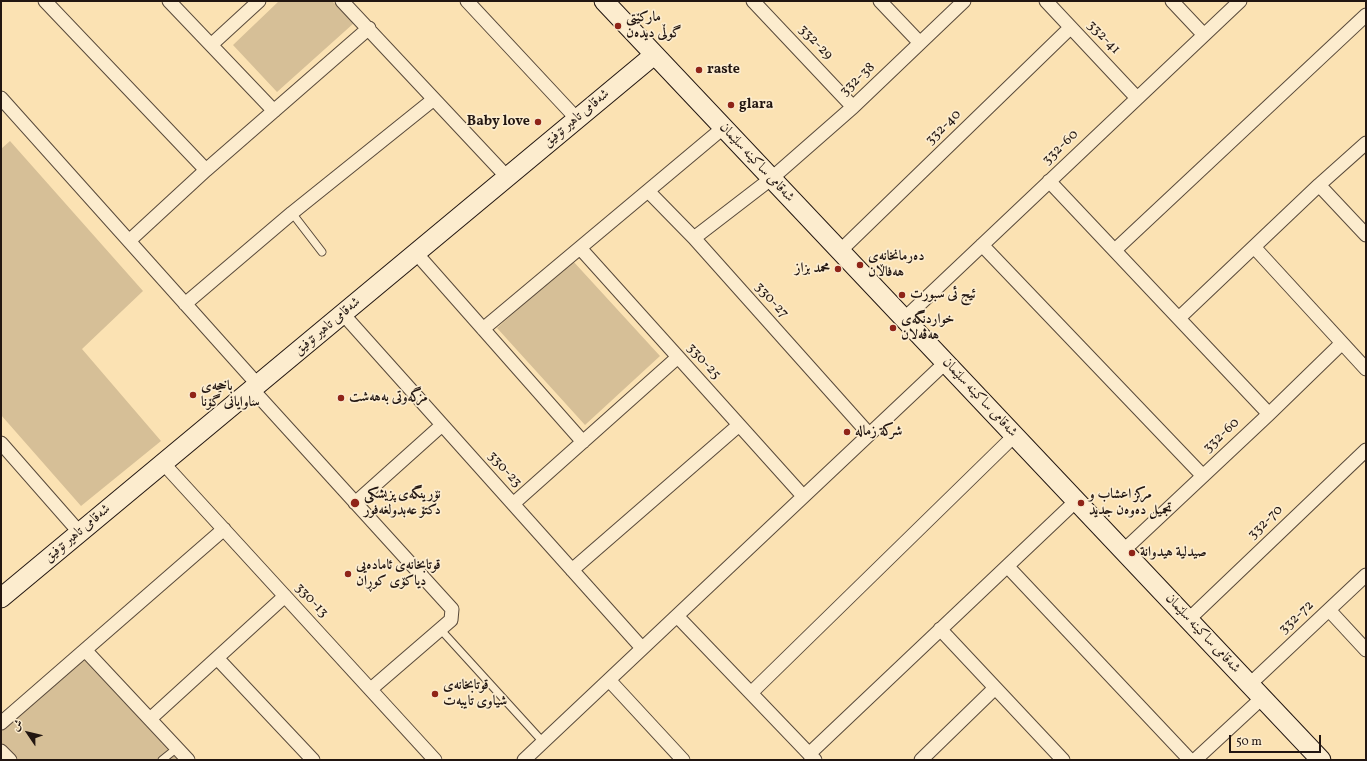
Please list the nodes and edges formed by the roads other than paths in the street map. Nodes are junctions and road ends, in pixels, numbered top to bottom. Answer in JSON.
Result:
{"nodes":[{"id":1,"x":45,"y":1,"type":"edge"},
{"id":2,"x":169,"y":1,"type":"edge"},
{"id":3,"x":258,"y":1,"type":"edge"},
{"id":4,"x":342,"y":1,"type":"edge"},
{"id":5,"x":467,"y":1,"type":"edge"},
{"id":6,"x":604,"y":1,"type":"edge"},
{"id":7,"x":753,"y":1,"type":"edge"},
{"id":8,"x":880,"y":1,"type":"edge"},
{"id":9,"x":964,"y":1,"type":"edge"},
{"id":10,"x":1046,"y":1,"type":"edge"},
{"id":11,"x":1172,"y":1,"type":"edge"},
{"id":12,"x":1240,"y":1,"type":"edge"},
{"id":13,"x":1366,"y":15,"type":"edge"},
{"id":14,"x":369,"y":28,"type":"junction"},
{"id":15,"x":1070,"y":28,"type":"junction"},
{"id":16,"x":1204,"y":35,"type":"junction"},
{"id":17,"x":920,"y":43,"type":"junction"},
{"id":18,"x":211,"y":45,"type":"junction"},
{"id":19,"x":654,"y":55,"type":"junction"},
{"id":20,"x":1,"y":98,"type":"edge"},
{"id":21,"x":434,"y":98,"type":"junction"},
{"id":22,"x":1137,"y":98,"type":"junction"},
{"id":23,"x":853,"y":107,"type":"junction"},
{"id":24,"x":274,"y":111,"type":"junction"},
{"id":25,"x":577,"y":119,"type":"junction"},
{"id":26,"x":723,"y":128,"type":"junction"},
{"id":27,"x":1366,"y":143,"type":"edge"},
{"id":28,"x":206,"y":170,"type":"junction"},
{"id":29,"x":507,"y":177,"type":"junction"},
{"id":30,"x":772,"y":178,"type":"junction"},
{"id":31,"x":1049,"y":181,"type":"junction"},
{"id":32,"x":1319,"y":185,"type":"junction"},
{"id":33,"x":648,"y":191,"type":"junction"},
{"id":34,"x":292,"y":213,"type":"junction"},
{"id":35,"x":1366,"y":235,"type":"edge"},
{"id":36,"x":694,"y":238,"type":"junction"},
{"id":37,"x":129,"y":241,"type":"junction"},
{"id":38,"x":982,"y":245,"type":"junction"},
{"id":39,"x":1254,"y":247,"type":"junction"},
{"id":40,"x":580,"y":248,"type":"junction"},
{"id":41,"x":1115,"y":250,"type":"junction"},
{"id":42,"x":322,"y":252,"type":"dead end"},
{"id":43,"x":840,"y":252,"type":"junction"},
{"id":44,"x":416,"y":253,"type":"junction"},
{"id":45,"x":185,"y":304,"type":"junction"},
{"id":46,"x":343,"y":314,"type":"junction"},
{"id":47,"x":1179,"y":318,"type":"junction"},
{"id":48,"x":904,"y":319,"type":"junction"},
{"id":49,"x":483,"y":329,"type":"junction"},
{"id":50,"x":1342,"y":343,"type":"junction"},
{"id":51,"x":678,"y":357,"type":"junction"},
{"id":52,"x":944,"y":363,"type":"junction"},
{"id":53,"x":1366,"y":369,"type":"edge"},
{"id":54,"x":255,"y":387,"type":"junction"},
{"id":55,"x":1269,"y":414,"type":"junction"},
{"id":56,"x":442,"y":425,"type":"junction"},
{"id":57,"x":739,"y":425,"type":"junction"},
{"id":58,"x":869,"y":434,"type":"junction"},
{"id":59,"x":1014,"y":436,"type":"junction"},
{"id":60,"x":583,"y":442,"type":"junction"},
{"id":61,"x":1,"y":443,"type":"edge"},
{"id":62,"x":1366,"y":450,"type":"edge"},
{"id":63,"x":164,"y":463,"type":"junction"},
{"id":64,"x":1203,"y":476,"type":"junction"},
{"id":65,"x":803,"y":496,"type":"junction"},
{"id":66,"x":1076,"y":502,"type":"junction"},
{"id":67,"x":355,"y":503,"type":"junction"},
{"id":68,"x":513,"y":504,"type":"junction"},
{"id":69,"x":224,"y":529,"type":"junction"},
{"id":70,"x":80,"y":533,"type":"junction"},
{"id":71,"x":1123,"y":551,"type":"junction"},
{"id":72,"x":1008,"y":567,"type":"junction"},
{"id":73,"x":572,"y":570,"type":"junction"},
{"id":74,"x":1366,"y":575,"type":"edge"},
{"id":75,"x":3,"y":591,"type":"edge"},
{"id":76,"x":285,"y":596,"type":"junction"},
{"id":77,"x":1329,"y":610,"type":"junction"},
{"id":78,"x":677,"y":616,"type":"junction"},
{"id":79,"x":1188,"y":620,"type":"junction"},
{"id":80,"x":441,"y":630,"type":"junction"},
{"id":81,"x":940,"y":630,"type":"junction"},
{"id":82,"x":642,"y":648,"type":"junction"},
{"id":83,"x":85,"y":650,"type":"junction"},
{"id":84,"x":1366,"y":650,"type":"edge"},
{"id":85,"x":217,"y":658,"type":"junction"},
{"id":86,"x":609,"y":680,"type":"junction"},
{"id":87,"x":995,"y":688,"type":"junction"},
{"id":88,"x":371,"y":689,"type":"junction"},
{"id":89,"x":1256,"y":691,"type":"junction"},
{"id":90,"x":751,"y":693,"type":"junction"},
{"id":91,"x":150,"y":719,"type":"junction"},
{"id":92,"x":1,"y":724,"type":"edge"},
{"id":93,"x":543,"y":742,"type":"junction"},
{"id":94,"x":177,"y":748,"type":"junction"},
{"id":95,"x":1,"y":751,"type":"edge"},
{"id":96,"x":812,"y":757,"type":"edge"},
{"id":97,"x":10,"y":760,"type":"edge"},
{"id":98,"x":162,"y":760,"type":"edge"},
{"id":99,"x":188,"y":760,"type":"edge"},
{"id":100,"x":313,"y":760,"type":"edge"},
{"id":101,"x":436,"y":760,"type":"edge"},
{"id":102,"x":524,"y":760,"type":"edge"},
{"id":103,"x":681,"y":760,"type":"edge"},
{"id":104,"x":921,"y":760,"type":"edge"},
{"id":105,"x":1063,"y":760,"type":"edge"},
{"id":106,"x":1190,"y":760,"type":"edge"},
{"id":107,"x":1196,"y":760,"type":"edge"},
{"id":108,"x":1321,"y":760,"type":"edge"}],
"edges":[{"from":1,"to":28,"type":"street"},
{"from":2,"to":18,"type":"street"},
{"from":3,"to":18,"type":"street"},
{"from":4,"to":14,"type":"street"},
{"from":5,"to":25,"type":"street"},
{"from":6,"to":19,"type":"street","name":"شەقامی ساکینە سلێمان"},
{"from":7,"to":23,"type":"street","name":"332-29"},
{"from":8,"to":17,"type":"street"},
{"from":9,"to":17,"type":"street","name":"332-38"},
{"from":10,"to":15,"type":"street","name":"332-41"},
{"from":11,"to":16,"type":"street"},
{"from":12,"to":16,"type":"street","name":"332-60"},
{"from":13,"to":41,"type":"street"},
{"from":14,"to":21,"type":"street"},
{"from":14,"to":24,"type":"street"},
{"from":15,"to":22,"type":"street","name":"332-41"},
{"from":15,"to":43,"type":"street","name":"332-40"},
{"from":16,"to":22,"type":"street","name":"332-60"},
{"from":17,"to":23,"type":"street","name":"332-38"},
{"from":18,"to":24,"type":"street"},
{"from":19,"to":25,"type":"street","name":"شەقامی تاهیر تۆفیق"},
{"from":19,"to":26,"type":"street","name":"شەقامی ساکینە سلێمان"},
{"from":20,"to":37,"type":"street"},
{"from":21,"to":29,"type":"street"},
{"from":21,"to":34,"type":"street"},
{"from":22,"to":31,"type":"street","name":"332-60"},
{"from":23,"to":30,"type":"street","name":"332-38"},
{"from":24,"to":28,"type":"street"},
{"from":25,"to":29,"type":"street","name":"شەقامی تاهیر تۆفیق"},
{"from":26,"to":30,"type":"street","name":"شەقامی ساکینە سلێمان"},
{"from":26,"to":33,"type":"street"},
{"from":27,"to":32,"type":"street"},
{"from":28,"to":37,"type":"street"},
{"from":29,"to":44,"type":"street","name":"شەقامی تاهیر تۆفیق"},
{"from":30,"to":36,"type":"street","name":"332-38"},
{"from":30,"to":43,"type":"street","name":"شەقامی ساکینە سلێمان"},
{"from":31,"to":38,"type":"street","name":"332-60"},
{"from":31,"to":41,"type":"street"},
{"from":32,"to":35,"type":"street"},
{"from":32,"to":39,"type":"street"},
{"from":33,"to":36,"type":"street","name":"330-27"},
{"from":33,"to":40,"type":"street"},
{"from":34,"to":42,"type":"lane"},
{"from":34,"to":45,"type":"street"},
{"from":36,"to":58,"type":"street","name":"330-27"},
{"from":37,"to":45,"type":"street"},
{"from":38,"to":48,"type":"street","name":"332-60"},
{"from":38,"to":64,"type":"street"},
{"from":39,"to":47,"type":"street"},
{"from":39,"to":50,"type":"street"},
{"from":40,"to":49,"type":"street"},
{"from":40,"to":51,"type":"street","name":"330-25"},
{"from":41,"to":47,"type":"street"},
{"from":43,"to":48,"type":"street","name":"شەقامی ساکینە سلێمان"},
{"from":44,"to":46,"type":"street","name":"شەقامی تاهیر تۆفیق"},
{"from":44,"to":49,"type":"street"},
{"from":45,"to":54,"type":"street"},
{"from":46,"to":54,"type":"street","name":"شەقامی تاهیر تۆفیق"},
{"from":46,"to":56,"type":"street","name":"330-23"},
{"from":47,"to":55,"type":"street"},
{"from":48,"to":52,"type":"street","name":"شەقامی ساکینە سلێمان"},
{"from":49,"to":60,"type":"street"},
{"from":50,"to":53,"type":"street"},
{"from":50,"to":55,"type":"street","name":"332-60"},
{"from":51,"to":57,"type":"street","name":"330-25"},
{"from":51,"to":60,"type":"street"},
{"from":52,"to":58,"type":"street"},
{"from":52,"to":59,"type":"street","name":"شەقامی ساکینە سلێمان"},
{"from":54,"to":63,"type":"street","name":"شەقامی تاهیر تۆفیق"},
{"from":54,"to":67,"type":"street"},
{"from":55,"to":64,"type":"street","name":"332-60"},
{"from":56,"to":67,"type":"street"},
{"from":56,"to":68,"type":"street","name":"330-23"},
{"from":57,"to":65,"type":"street","name":"330-25"},
{"from":57,"to":73,"type":"street"},
{"from":58,"to":65,"type":"street"},
{"from":59,"to":66,"type":"street","name":"شەقامی ساکینە سلێمان"},
{"from":59,"to":90,"type":"street"},
{"from":60,"to":68,"type":"street"},
{"from":61,"to":70,"type":"street"},
{"from":62,"to":79,"type":"street","name":"332-70"},
{"from":63,"to":69,"type":"street","name":"330-13"},
{"from":63,"to":70,"type":"street","name":"شەقامی تاهیر تۆفیق"},
{"from":64,"to":71,"type":"street","name":"332-60"},
{"from":65,"to":78,"type":"street"},
{"from":66,"to":71,"type":"street","name":"شەقامی ساکینە سلێمان"},
{"from":66,"to":72,"type":"street"},
{"from":67,"to":80,"type":"street"},
{"from":68,"to":73,"type":"street","name":"330-23"},
{"from":69,"to":76,"type":"street","name":"330-13"},
{"from":69,"to":83,"type":"street"},
{"from":70,"to":75,"type":"street","name":"شەقامی تاهیر تۆفیق"},
{"from":71,"to":79,"type":"street","name":"شەقامی ساکینە سلێمان"},
{"from":72,"to":81,"type":"street"},
{"from":72,"to":106,"type":"street"},
{"from":73,"to":82,"type":"street","name":"330-23"},
{"from":74,"to":77,"type":"street","name":"332-72"},
{"from":76,"to":85,"type":"street"},
{"from":76,"to":88,"type":"street","name":"330-13"},
{"from":77,"to":84,"type":"street"},
{"from":77,"to":89,"type":"street","name":"332-72"},
{"from":78,"to":82,"type":"street"},
{"from":78,"to":90,"type":"street"},
{"from":79,"to":89,"type":"street","name":"شەقامی ساکینە سلێمان"},
{"from":80,"to":88,"type":"street"},
{"from":80,"to":93,"type":"lane"},
{"from":81,"to":87,"type":"street"},
{"from":81,"to":96,"type":"street"},
{"from":82,"to":86,"type":"street"},
{"from":83,"to":91,"type":"street"},
{"from":83,"to":92,"type":"street"},
{"from":85,"to":91,"type":"street"},
{"from":85,"to":100,"type":"street"},
{"from":86,"to":93,"type":"street"},
{"from":86,"to":103,"type":"street"},
{"from":87,"to":104,"type":"street"},
{"from":87,"to":105,"type":"street"},
{"from":88,"to":101,"type":"street","name":"330-13"},
{"from":89,"to":107,"type":"street","name":"332-72"},
{"from":89,"to":108,"type":"street","name":"شەقامی ساکینە سلێمان"},
{"from":90,"to":96,"type":"street"},
{"from":91,"to":94,"type":"street"},
{"from":93,"to":102,"type":"street"},
{"from":94,"to":98,"type":"lane"},
{"from":94,"to":99,"type":"street"},
{"from":95,"to":97,"type":"street"}]}
